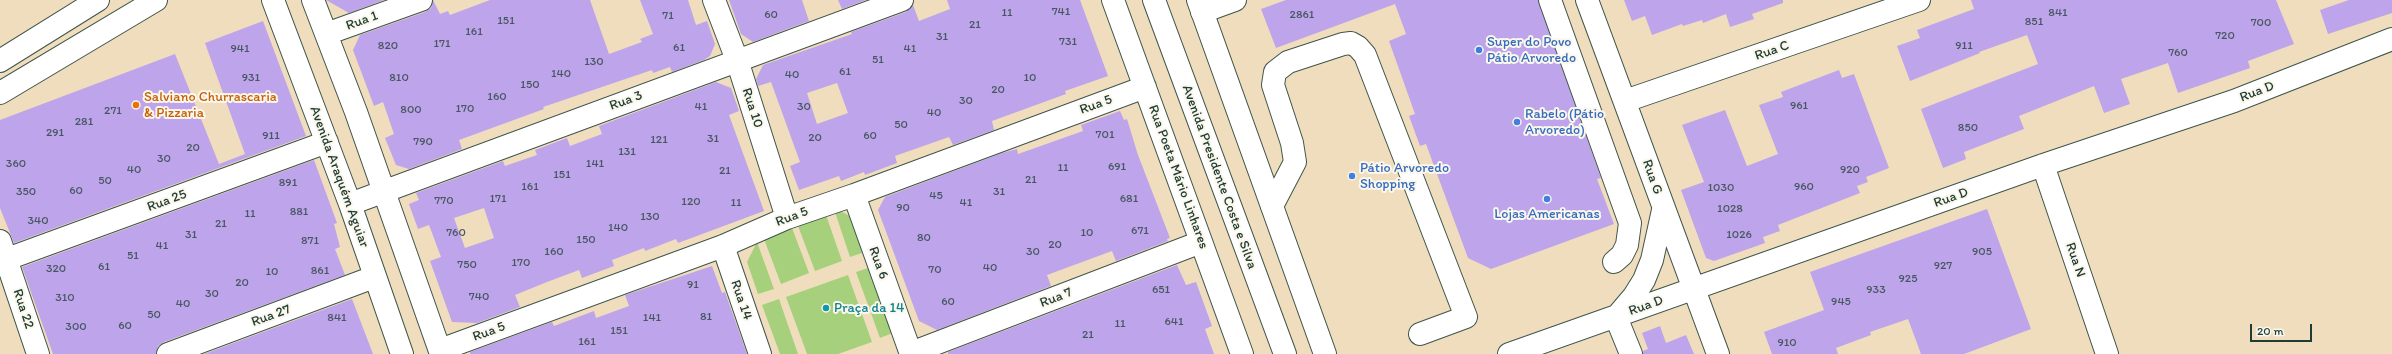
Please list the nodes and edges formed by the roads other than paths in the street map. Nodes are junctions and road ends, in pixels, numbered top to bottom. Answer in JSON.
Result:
{"nodes":[{"id":1,"x":156,"y":0,"type":"edge"},
{"id":2,"x":273,"y":0,"type":"edge"},
{"id":3,"x":313,"y":0,"type":"edge"},
{"id":4,"x":421,"y":0,"type":"edge"},
{"id":5,"x":714,"y":0,"type":"edge"},
{"id":6,"x":902,"y":0,"type":"edge"},
{"id":7,"x":1113,"y":0,"type":"edge"},
{"id":8,"x":1154,"y":0,"type":"edge"},
{"id":9,"x":1235,"y":0,"type":"edge"},
{"id":10,"x":1550,"y":0,"type":"edge"},
{"id":11,"x":1588,"y":0,"type":"edge"},
{"id":12,"x":1919,"y":0,"type":"edge"},
{"id":13,"x":88,"y":3,"type":"edge"},
{"id":14,"x":1200,"y":6,"type":"edge"},
{"id":15,"x":326,"y":34,"type":"junction"},
{"id":16,"x":2392,"y":39,"type":"edge"},
{"id":17,"x":737,"y":60,"type":"junction"},
{"id":18,"x":0,"y":61,"type":"edge"},
{"id":19,"x":1145,"y":87,"type":"junction"},
{"id":20,"x":0,"y":93,"type":"edge"},
{"id":21,"x":1625,"y":102,"type":"junction"},
{"id":22,"x":327,"y":142,"type":"junction"},
{"id":23,"x":2043,"y":165,"type":"junction"},
{"id":24,"x":383,"y":191,"type":"junction"},
{"id":25,"x":854,"y":195,"type":"junction"},
{"id":26,"x":350,"y":204,"type":"junction"},
{"id":27,"x":1272,"y":206,"type":"junction"},
{"id":28,"x":1663,"y":210,"type":"junction"},
{"id":29,"x":787,"y":218,"type":"junction"},
{"id":30,"x":1201,"y":242,"type":"junction"},
{"id":31,"x":723,"y":246,"type":"junction"},
{"id":32,"x":3,"y":250,"type":"edge"},
{"id":33,"x":1614,"y":262,"type":"dead end"},
{"id":34,"x":374,"y":277,"type":"junction"},
{"id":35,"x":1695,"y":288,"type":"junction"},
{"id":36,"x":1616,"y":317,"type":"junction"},
{"id":37,"x":1420,"y":334,"type":"dead end"},
{"id":38,"x":441,"y":352,"type":"edge"},
{"id":39,"x":38,"y":354,"type":"edge"},
{"id":40,"x":168,"y":354,"type":"edge"},
{"id":41,"x":402,"y":354,"type":"edge"},
{"id":42,"x":760,"y":354,"type":"edge"},
{"id":43,"x":911,"y":354,"type":"edge"},
{"id":44,"x":1242,"y":354,"type":"edge"},
{"id":45,"x":1285,"y":354,"type":"edge"},
{"id":46,"x":1325,"y":354,"type":"edge"},
{"id":47,"x":1509,"y":354,"type":"edge"},
{"id":48,"x":1631,"y":354,"type":"edge"},
{"id":49,"x":1718,"y":354,"type":"edge"},
{"id":50,"x":2107,"y":354,"type":"edge"}],
"edges":[{"from":1,"to":20,"type":"street"},
{"from":2,"to":22,"type":"street","name":"Avenida Araquém Aguiar"},
{"from":3,"to":15,"type":"street"},
{"from":4,"to":15,"type":"street","name":"Rua 1"},
{"from":5,"to":17,"type":"street","name":"Rua 10"},
{"from":6,"to":17,"type":"street","name":"Rua 3"},
{"from":7,"to":19,"type":"street","name":"Rua Poeta Mário Linhares"},
{"from":8,"to":45,"type":"street","name":"Avenida Presidente Costa e Silva"},
{"from":9,"to":14,"type":"street"},
{"from":10,"to":33,"type":"street"},
{"from":11,"to":21,"type":"street","name":"Rua G"},
{"from":12,"to":21,"type":"street","name":"Rua C"},
{"from":13,"to":18,"type":"street"},
{"from":14,"to":27,"type":"street"},
{"from":15,"to":24,"type":"street"},
{"from":16,"to":23,"type":"street","name":"Rua D"},
{"from":17,"to":24,"type":"street","name":"Rua 3"},
{"from":17,"to":29,"type":"street","name":"Rua 10"},
{"from":19,"to":25,"type":"street","name":"Rua 5"},
{"from":19,"to":30,"type":"street","name":"Rua Poeta Mário Linhares"},
{"from":21,"to":28,"type":"street","name":"Rua G"},
{"from":22,"to":26,"type":"street","name":"Avenida Araquém Aguiar"},
{"from":22,"to":32,"type":"street","name":"Rua 25"},
{"from":23,"to":35,"type":"street","name":"Rua D"},
{"from":23,"to":50,"type":"street","name":"Rua N"},
{"from":24,"to":26,"type":"street","name":"Rua 3"},
{"from":24,"to":38,"type":"street"},
{"from":25,"to":29,"type":"street","name":"Rua 5"},
{"from":25,"to":43,"type":"street","name":"Rua 6"},
{"from":26,"to":34,"type":"street","name":"Avenida Araquém Aguiar"},
{"from":27,"to":37,"type":"street"},
{"from":27,"to":46,"type":"street"},
{"from":28,"to":35,"type":"street","name":"Rua G"},
{"from":28,"to":36,"type":"street"},
{"from":29,"to":31,"type":"street","name":"Rua 5"},
{"from":30,"to":43,"type":"street","name":"Rua 7"},
{"from":30,"to":44,"type":"street","name":"Rua Poeta Mário Linhares"},
{"from":31,"to":38,"type":"street","name":"Rua 5"},
{"from":31,"to":42,"type":"street","name":"Rua 14"},
{"from":32,"to":39,"type":"street","name":"Rua 22"},
{"from":34,"to":40,"type":"street","name":"Rua 27"},
{"from":34,"to":41,"type":"street","name":"Avenida Araquém Aguiar"},
{"from":35,"to":36,"type":"street","name":"Rua D"},
{"from":35,"to":49,"type":"street","name":"Rua G"},
{"from":36,"to":47,"type":"street","name":"Rua D"},
{"from":36,"to":48,"type":"street"}]}
